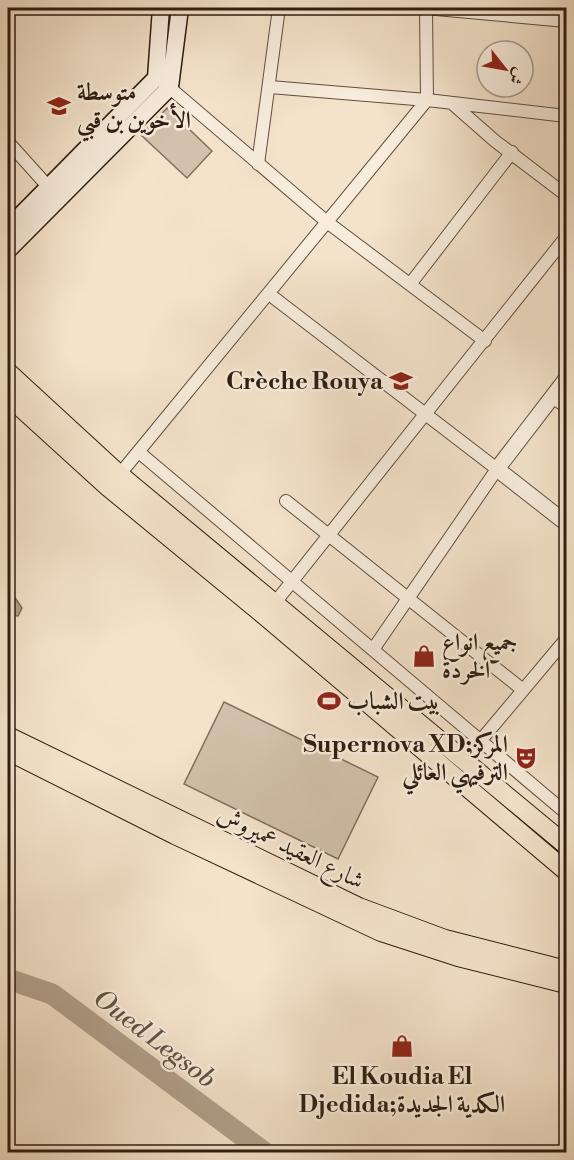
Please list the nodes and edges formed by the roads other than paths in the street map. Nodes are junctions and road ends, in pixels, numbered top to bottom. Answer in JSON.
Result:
{"nodes":[{"id":1,"x":161,"y":8,"type":"edge"},
{"id":2,"x":180,"y":8,"type":"edge"},
{"id":3,"x":279,"y":8,"type":"edge"},
{"id":4,"x":425,"y":8,"type":"edge"},
{"id":5,"x":567,"y":21,"type":"edge"},
{"id":6,"x":163,"y":83,"type":"junction"},
{"id":7,"x":270,"y":87,"type":"junction"},
{"id":8,"x":427,"y":100,"type":"junction"},
{"id":9,"x":453,"y":105,"type":"junction"},
{"id":10,"x":567,"y":116,"type":"edge"},
{"id":11,"x":8,"y":142,"type":"edge"},
{"id":12,"x":512,"y":152,"type":"junction"},
{"id":13,"x":258,"y":164,"type":"junction"},
{"id":14,"x":53,"y":192,"type":"junction"},
{"id":15,"x":567,"y":195,"type":"edge"},
{"id":16,"x":327,"y":222,"type":"junction"},
{"id":17,"x":8,"y":228,"type":"edge"},
{"id":18,"x":567,"y":237,"type":"edge"},
{"id":19,"x":8,"y":250,"type":"edge"},
{"id":20,"x":411,"y":283,"type":"junction"},
{"id":21,"x":269,"y":294,"type":"junction"},
{"id":22,"x":484,"y":340,"type":"junction"},
{"id":23,"x":8,"y":372,"type":"edge"},
{"id":24,"x":567,"y":380,"type":"edge"},
{"id":25,"x":8,"y":396,"type":"edge"},
{"id":26,"x":553,"y":397,"type":"junction"},
{"id":27,"x":567,"y":407,"type":"edge"},
{"id":28,"x":428,"y":414,"type":"junction"},
{"id":29,"x":140,"y":453,"type":"junction"},
{"id":30,"x":496,"y":469,"type":"junction"},
{"id":31,"x":114,"y":481,"type":"junction"},
{"id":32,"x":286,"y":501,"type":"dead end"},
{"id":33,"x":567,"y":523,"type":"edge"},
{"id":34,"x":329,"y":533,"type":"junction"},
{"id":35,"x":292,"y":579,"type":"junction"},
{"id":36,"x":407,"y":599,"type":"junction"},
{"id":37,"x":270,"y":608,"type":"junction"},
{"id":38,"x":567,"y":639,"type":"edge"},
{"id":39,"x":374,"y":648,"type":"junction"},
{"id":40,"x":524,"y":690,"type":"junction"},
{"id":41,"x":482,"y":739,"type":"junction"},
{"id":42,"x":12,"y":746,"type":"edge"},
{"id":43,"x":468,"y":763,"type":"junction"},
{"id":44,"x":567,"y":813,"type":"edge"},
{"id":45,"x":567,"y":845,"type":"edge"},
{"id":46,"x":567,"y":871,"type":"edge"},
{"id":47,"x":567,"y":970,"type":"edge"},
{"id":48,"x":567,"y":984,"type":"edge"}],
"edges":[{"from":1,"to":6,"type":"main road"},
{"from":2,"to":6,"type":"main road"},
{"from":3,"to":7,"type":"street"},
{"from":4,"to":5,"type":"street"},
{"from":4,"to":8,"type":"street"},
{"from":6,"to":13,"type":"street"},
{"from":6,"to":14,"type":"main road"},
{"from":7,"to":8,"type":"street"},
{"from":7,"to":13,"type":"street"},
{"from":8,"to":9,"type":"street"},
{"from":8,"to":16,"type":"street"},
{"from":9,"to":10,"type":"street"},
{"from":9,"to":12,"type":"street"},
{"from":11,"to":14,"type":"street"},
{"from":12,"to":15,"type":"street"},
{"from":12,"to":20,"type":"street"},
{"from":13,"to":16,"type":"street"},
{"from":14,"to":17,"type":"main road"},
{"from":14,"to":19,"type":"main road"},
{"from":16,"to":20,"type":"street"},
{"from":16,"to":21,"type":"street"},
{"from":18,"to":22,"type":"street"},
{"from":20,"to":22,"type":"street"},
{"from":21,"to":28,"type":"street"},
{"from":21,"to":29,"type":"street"},
{"from":22,"to":28,"type":"street"},
{"from":23,"to":31,"type":"main road"},
{"from":24,"to":26,"type":"street"},
{"from":25,"to":31,"type":"main road"},
{"from":26,"to":27,"type":"street"},
{"from":26,"to":30,"type":"street"},
{"from":28,"to":30,"type":"street"},
{"from":28,"to":34,"type":"street"},
{"from":29,"to":31,"type":"street"},
{"from":29,"to":35,"type":"street"},
{"from":30,"to":33,"type":"street"},
{"from":30,"to":36,"type":"street"},
{"from":31,"to":37,"type":"main road"},
{"from":32,"to":34,"type":"street"},
{"from":34,"to":35,"type":"street"},
{"from":34,"to":36,"type":"street"},
{"from":35,"to":37,"type":"street"},
{"from":35,"to":39,"type":"street"},
{"from":36,"to":39,"type":"street"},
{"from":36,"to":40,"type":"street"},
{"from":37,"to":43,"type":"main road"},
{"from":37,"to":46,"type":"main road"},
{"from":38,"to":40,"type":"street"},
{"from":39,"to":41,"type":"street"},
{"from":40,"to":41,"type":"street"},
{"from":41,"to":43,"type":"street"},
{"from":41,"to":44,"type":"street"},
{"from":42,"to":47,"type":"main road","name":"شارع العقيد عميروش"},
{"from":42,"to":48,"type":"main road","name":"شارع العقيد عميروش"},
{"from":43,"to":45,"type":"main road"}]}
